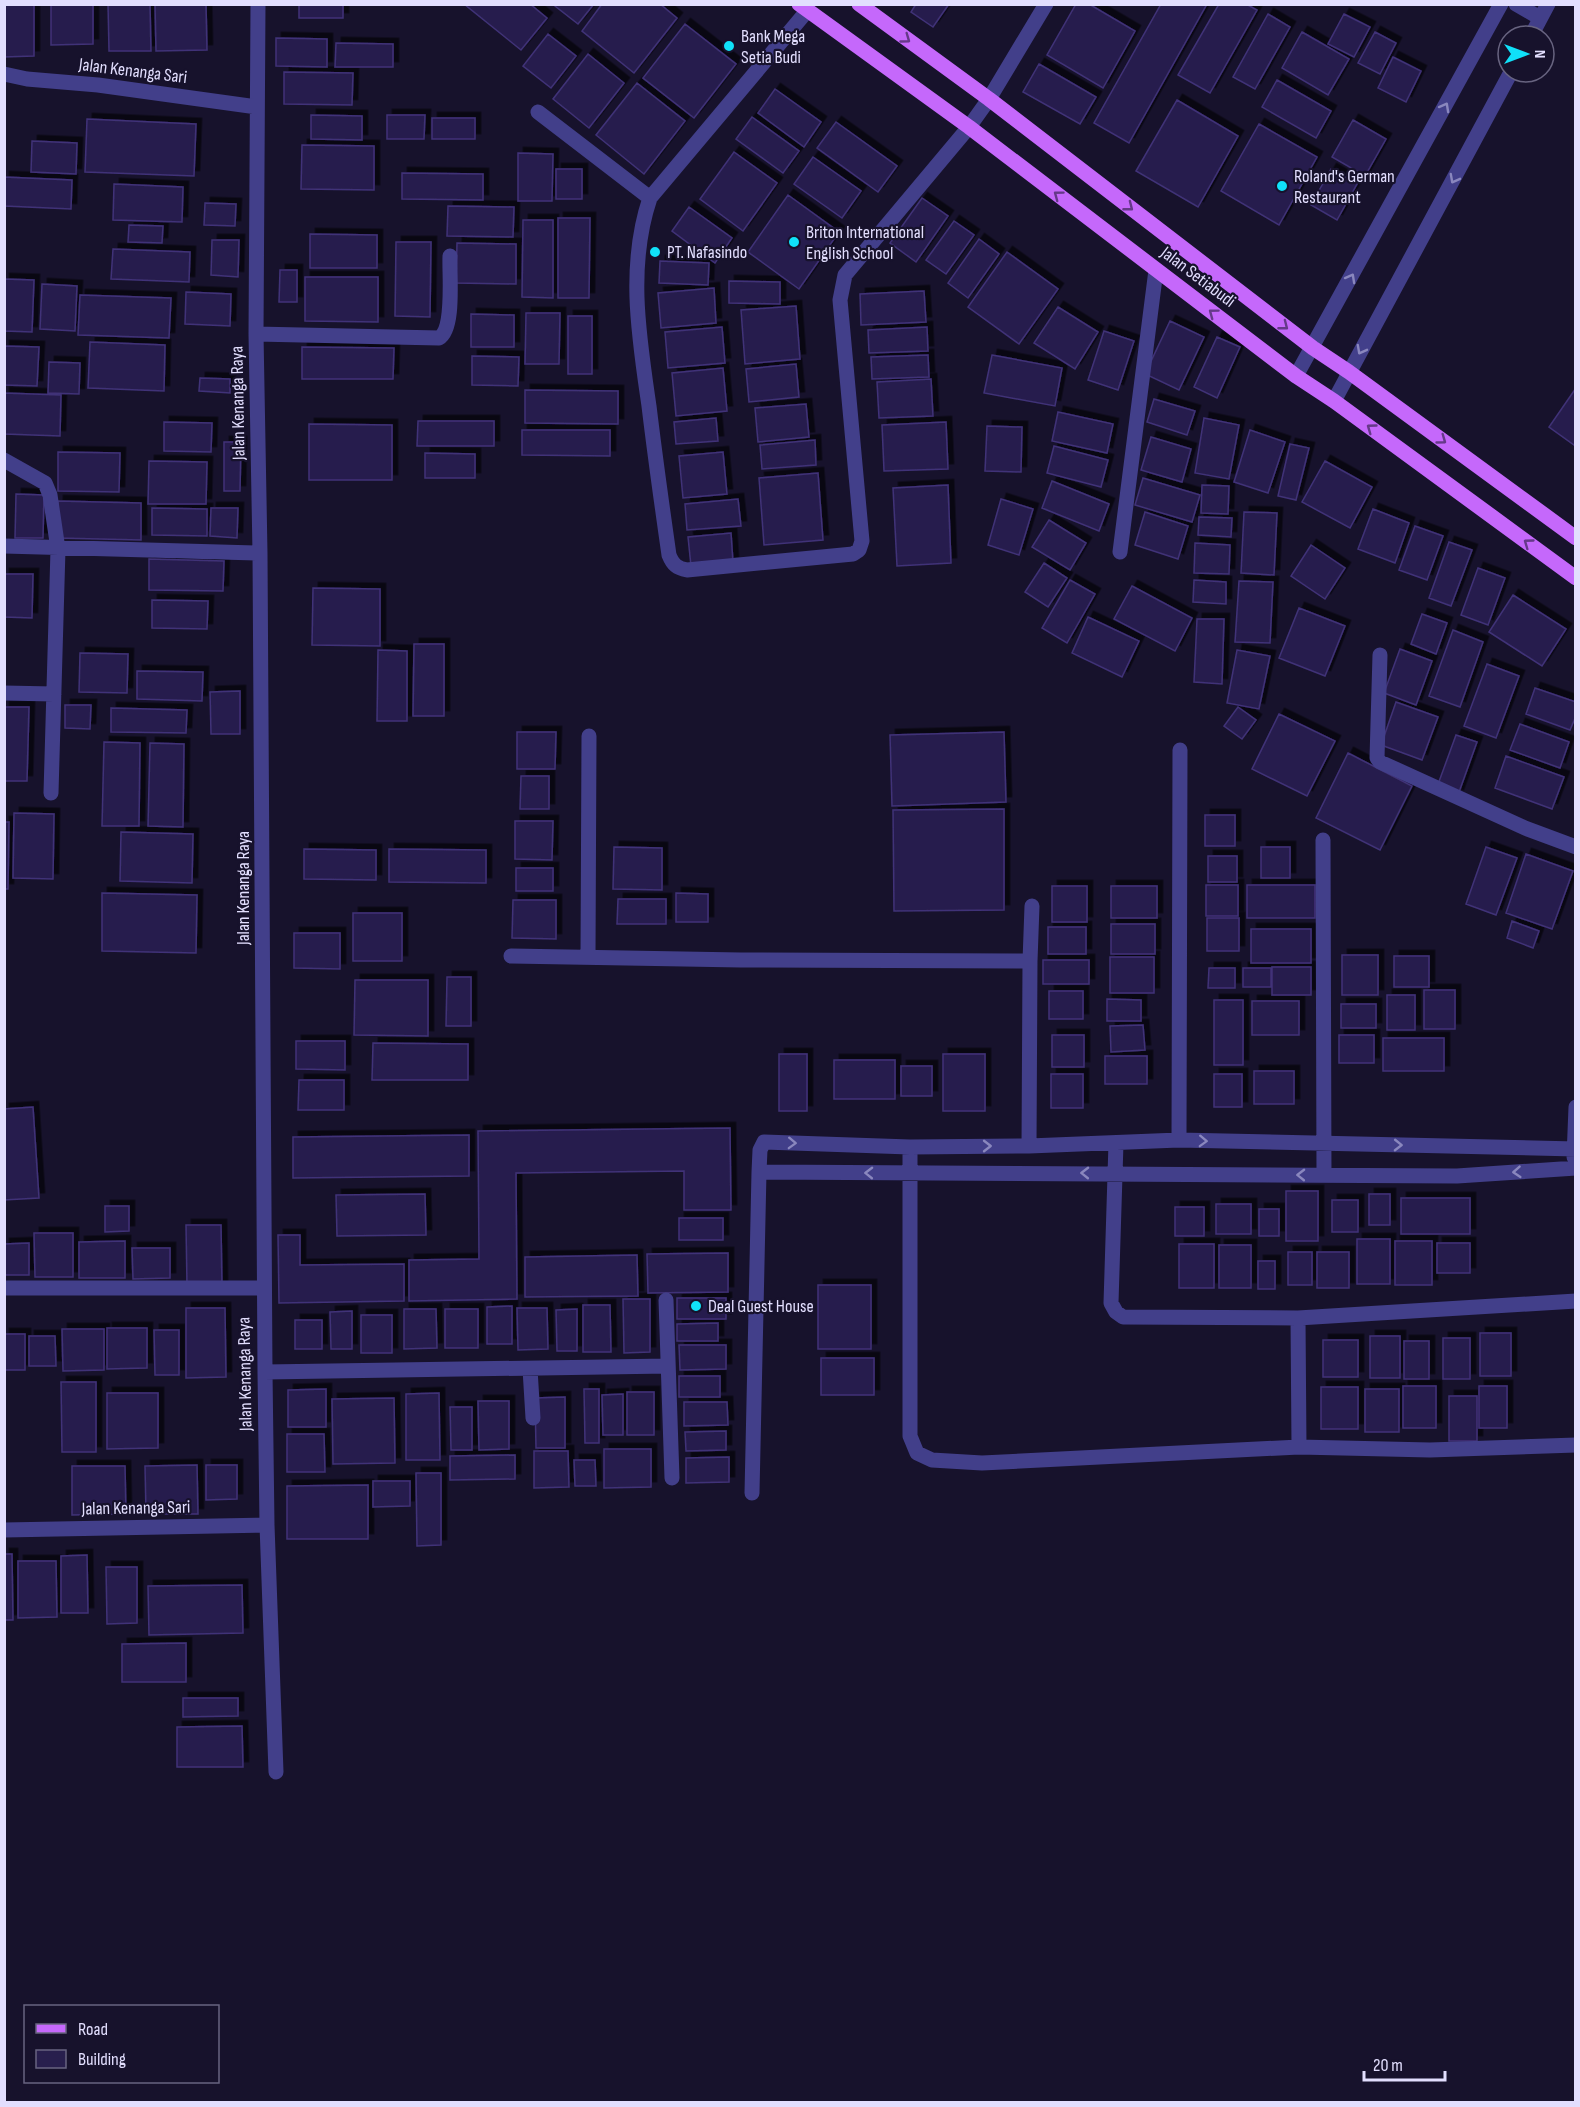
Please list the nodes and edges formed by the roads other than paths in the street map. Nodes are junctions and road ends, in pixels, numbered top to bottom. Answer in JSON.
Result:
{"nodes":[{"id":1,"x":258,"y":4,"type":"edge"},
{"id":2,"x":859,"y":4,"type":"edge"},
{"id":3,"x":1046,"y":4,"type":"edge"},
{"id":4,"x":1501,"y":4,"type":"edge"},
{"id":5,"x":1516,"y":4,"type":"edge"},
{"id":6,"x":1548,"y":4,"type":"edge"},
{"id":7,"x":803,"y":8,"type":"edge"},
{"id":8,"x":1540,"y":18,"type":"junction"},
{"id":9,"x":1537,"y":24,"type":"edge"},
{"id":10,"x":4,"y":74,"type":"edge"},
{"id":11,"x":1505,"y":84,"type":"edge"},
{"id":12,"x":989,"y":99,"type":"junction"},
{"id":13,"x":257,"y":107,"type":"junction"},
{"id":14,"x":538,"y":112,"type":"dead end"},
{"id":15,"x":969,"y":127,"type":"junction"},
{"id":16,"x":650,"y":198,"type":"junction"},
{"id":17,"x":450,"y":256,"type":"dead end"},
{"id":18,"x":1156,"y":270,"type":"junction"},
{"id":19,"x":256,"y":334,"type":"junction"},
{"id":20,"x":1313,"y":348,"type":"junction"},
{"id":21,"x":1349,"y":372,"type":"junction"},
{"id":22,"x":1296,"y":376,"type":"junction"},
{"id":23,"x":1334,"y":401,"type":"junction"},
{"id":24,"x":4,"y":460,"type":"edge"},
{"id":25,"x":1575,"y":538,"type":"edge"},
{"id":26,"x":4,"y":546,"type":"edge"},
{"id":27,"x":58,"y":549,"type":"junction"},
{"id":28,"x":1120,"y":552,"type":"dead end"},
{"id":29,"x":260,"y":553,"type":"junction"},
{"id":30,"x":1575,"y":578,"type":"edge"},
{"id":31,"x":1380,"y":655,"type":"dead end"},
{"id":32,"x":4,"y":693,"type":"edge"},
{"id":33,"x":54,"y":694,"type":"junction"},
{"id":34,"x":589,"y":736,"type":"dead end"},
{"id":35,"x":1180,"y":750,"type":"dead end"},
{"id":36,"x":51,"y":793,"type":"dead end"},
{"id":37,"x":1323,"y":840,"type":"dead end"},
{"id":38,"x":1575,"y":847,"type":"edge"},
{"id":39,"x":1032,"y":906,"type":"dead end"},
{"id":40,"x":511,"y":956,"type":"dead end"},
{"id":41,"x":588,"y":957,"type":"junction"},
{"id":42,"x":1030,"y":962,"type":"junction"},
{"id":43,"x":1575,"y":1107,"type":"edge"},
{"id":44,"x":1179,"y":1140,"type":"junction"},
{"id":45,"x":1116,"y":1143,"type":"junction"},
{"id":46,"x":1323,"y":1145,"type":"junction"},
{"id":47,"x":1029,"y":1146,"type":"junction"},
{"id":48,"x":910,"y":1147,"type":"junction"},
{"id":49,"x":1574,"y":1149,"type":"edge"},
{"id":50,"x":1575,"y":1168,"type":"edge"},
{"id":51,"x":759,"y":1172,"type":"junction"},
{"id":52,"x":909,"y":1174,"type":"junction"},
{"id":53,"x":1113,"y":1174,"type":"junction"},
{"id":54,"x":1324,"y":1175,"type":"junction"},
{"id":55,"x":4,"y":1288,"type":"edge"},
{"id":56,"x":264,"y":1288,"type":"junction"},
{"id":57,"x":666,"y":1300,"type":"dead end"},
{"id":58,"x":1575,"y":1301,"type":"edge"},
{"id":59,"x":1298,"y":1318,"type":"junction"},
{"id":60,"x":668,"y":1366,"type":"junction"},
{"id":61,"x":530,"y":1369,"type":"junction"},
{"id":62,"x":265,"y":1372,"type":"junction"},
{"id":63,"x":533,"y":1418,"type":"dead end"},
{"id":64,"x":1575,"y":1445,"type":"edge"},
{"id":65,"x":1299,"y":1446,"type":"junction"},
{"id":66,"x":672,"y":1478,"type":"dead end"},
{"id":67,"x":752,"y":1493,"type":"dead end"},
{"id":68,"x":267,"y":1525,"type":"junction"},
{"id":69,"x":4,"y":1530,"type":"edge"},
{"id":70,"x":276,"y":1772,"type":"dead end"}],
"edges":[{"from":1,"to":13,"type":"street","name":"Jalan Kenanga Raya"},
{"from":2,"to":12,"type":"main road","name":"Jalan Setiabudi","one_way":true},
{"from":3,"to":12,"type":"street"},
{"from":20,"to":4,"type":"street","one_way":true},
{"from":5,"to":8,"type":"street"},
{"from":6,"to":8,"type":"street"},
{"from":7,"to":15,"type":"main road","name":"Jalan Setiabudi"},
{"from":7,"to":16,"type":"street"},
{"from":8,"to":9,"type":"street"},
{"from":10,"to":13,"type":"street","name":"Jalan Kenanga Sari"},
{"from":11,"to":21,"type":"street","one_way":true},
{"from":12,"to":15,"type":"street"},
{"from":12,"to":20,"type":"main road","name":"Jalan Setiabudi","one_way":true},
{"from":13,"to":19,"type":"street","name":"Jalan Kenanga Raya"},
{"from":14,"to":16,"type":"street"},
{"from":15,"to":16,"type":"street"},
{"from":18,"to":15,"type":"main road","name":"Jalan Setiabudi","one_way":true},
{"from":17,"to":19,"type":"street"},
{"from":22,"to":18,"type":"main road","name":"Jalan Setiabudi","one_way":true},
{"from":18,"to":28,"type":"street"},
{"from":19,"to":29,"type":"street","name":"Jalan Kenanga Raya"},
{"from":20,"to":21,"type":"main road","name":"Jalan Setiabudi"},
{"from":20,"to":22,"type":"street"},
{"from":21,"to":23,"type":"street"},
{"from":21,"to":25,"type":"main road","name":"Jalan Setiabudi","one_way":true},
{"from":22,"to":23,"type":"main road","name":"Jalan Setiabudi"},
{"from":30,"to":23,"type":"main road","name":"Jalan Setiabudi","one_way":true},
{"from":24,"to":27,"type":"street"},
{"from":26,"to":27,"type":"street"},
{"from":27,"to":29,"type":"street"},
{"from":27,"to":33,"type":"street"},
{"from":29,"to":56,"type":"street","name":"Jalan Kenanga Raya"},
{"from":31,"to":38,"type":"street"},
{"from":32,"to":33,"type":"street"},
{"from":33,"to":36,"type":"street"},
{"from":34,"to":41,"type":"street"},
{"from":35,"to":44,"type":"street"},
{"from":37,"to":46,"type":"street"},
{"from":39,"to":42,"type":"street"},
{"from":40,"to":41,"type":"street"},
{"from":41,"to":42,"type":"street"},
{"from":42,"to":47,"type":"street"},
{"from":43,"to":49,"type":"street"},
{"from":44,"to":45,"type":"street"},
{"from":44,"to":46,"type":"street","one_way":true},
{"from":45,"to":47,"type":"street"},
{"from":45,"to":53,"type":"street"},
{"from":46,"to":49,"type":"street","one_way":true},
{"from":46,"to":54,"type":"street"},
{"from":48,"to":47,"type":"street","one_way":true},
{"from":51,"to":48,"type":"street","one_way":true},
{"from":48,"to":52,"type":"street"},
{"from":49,"to":50,"type":"street"},
{"from":50,"to":54,"type":"street","one_way":true},
{"from":52,"to":51,"type":"street","one_way":true},
{"from":51,"to":67,"type":"street"},
{"from":53,"to":52,"type":"street","one_way":true},
{"from":52,"to":65,"type":"street"},
{"from":54,"to":53,"type":"street","one_way":true},
{"from":53,"to":59,"type":"street"},
{"from":55,"to":56,"type":"street"},
{"from":56,"to":62,"type":"street","name":"Jalan Kenanga Raya"},
{"from":57,"to":60,"type":"street"},
{"from":58,"to":59,"type":"street"},
{"from":59,"to":65,"type":"street"},
{"from":60,"to":61,"type":"street"},
{"from":60,"to":66,"type":"street"},
{"from":61,"to":62,"type":"street"},
{"from":61,"to":63,"type":"street"},
{"from":62,"to":68,"type":"street","name":"Jalan Kenanga Raya"},
{"from":64,"to":65,"type":"street"},
{"from":68,"to":69,"type":"street","name":"Jalan Kenanga Sari"},
{"from":68,"to":70,"type":"street","name":"Jalan Kenanga Raya"}]}
